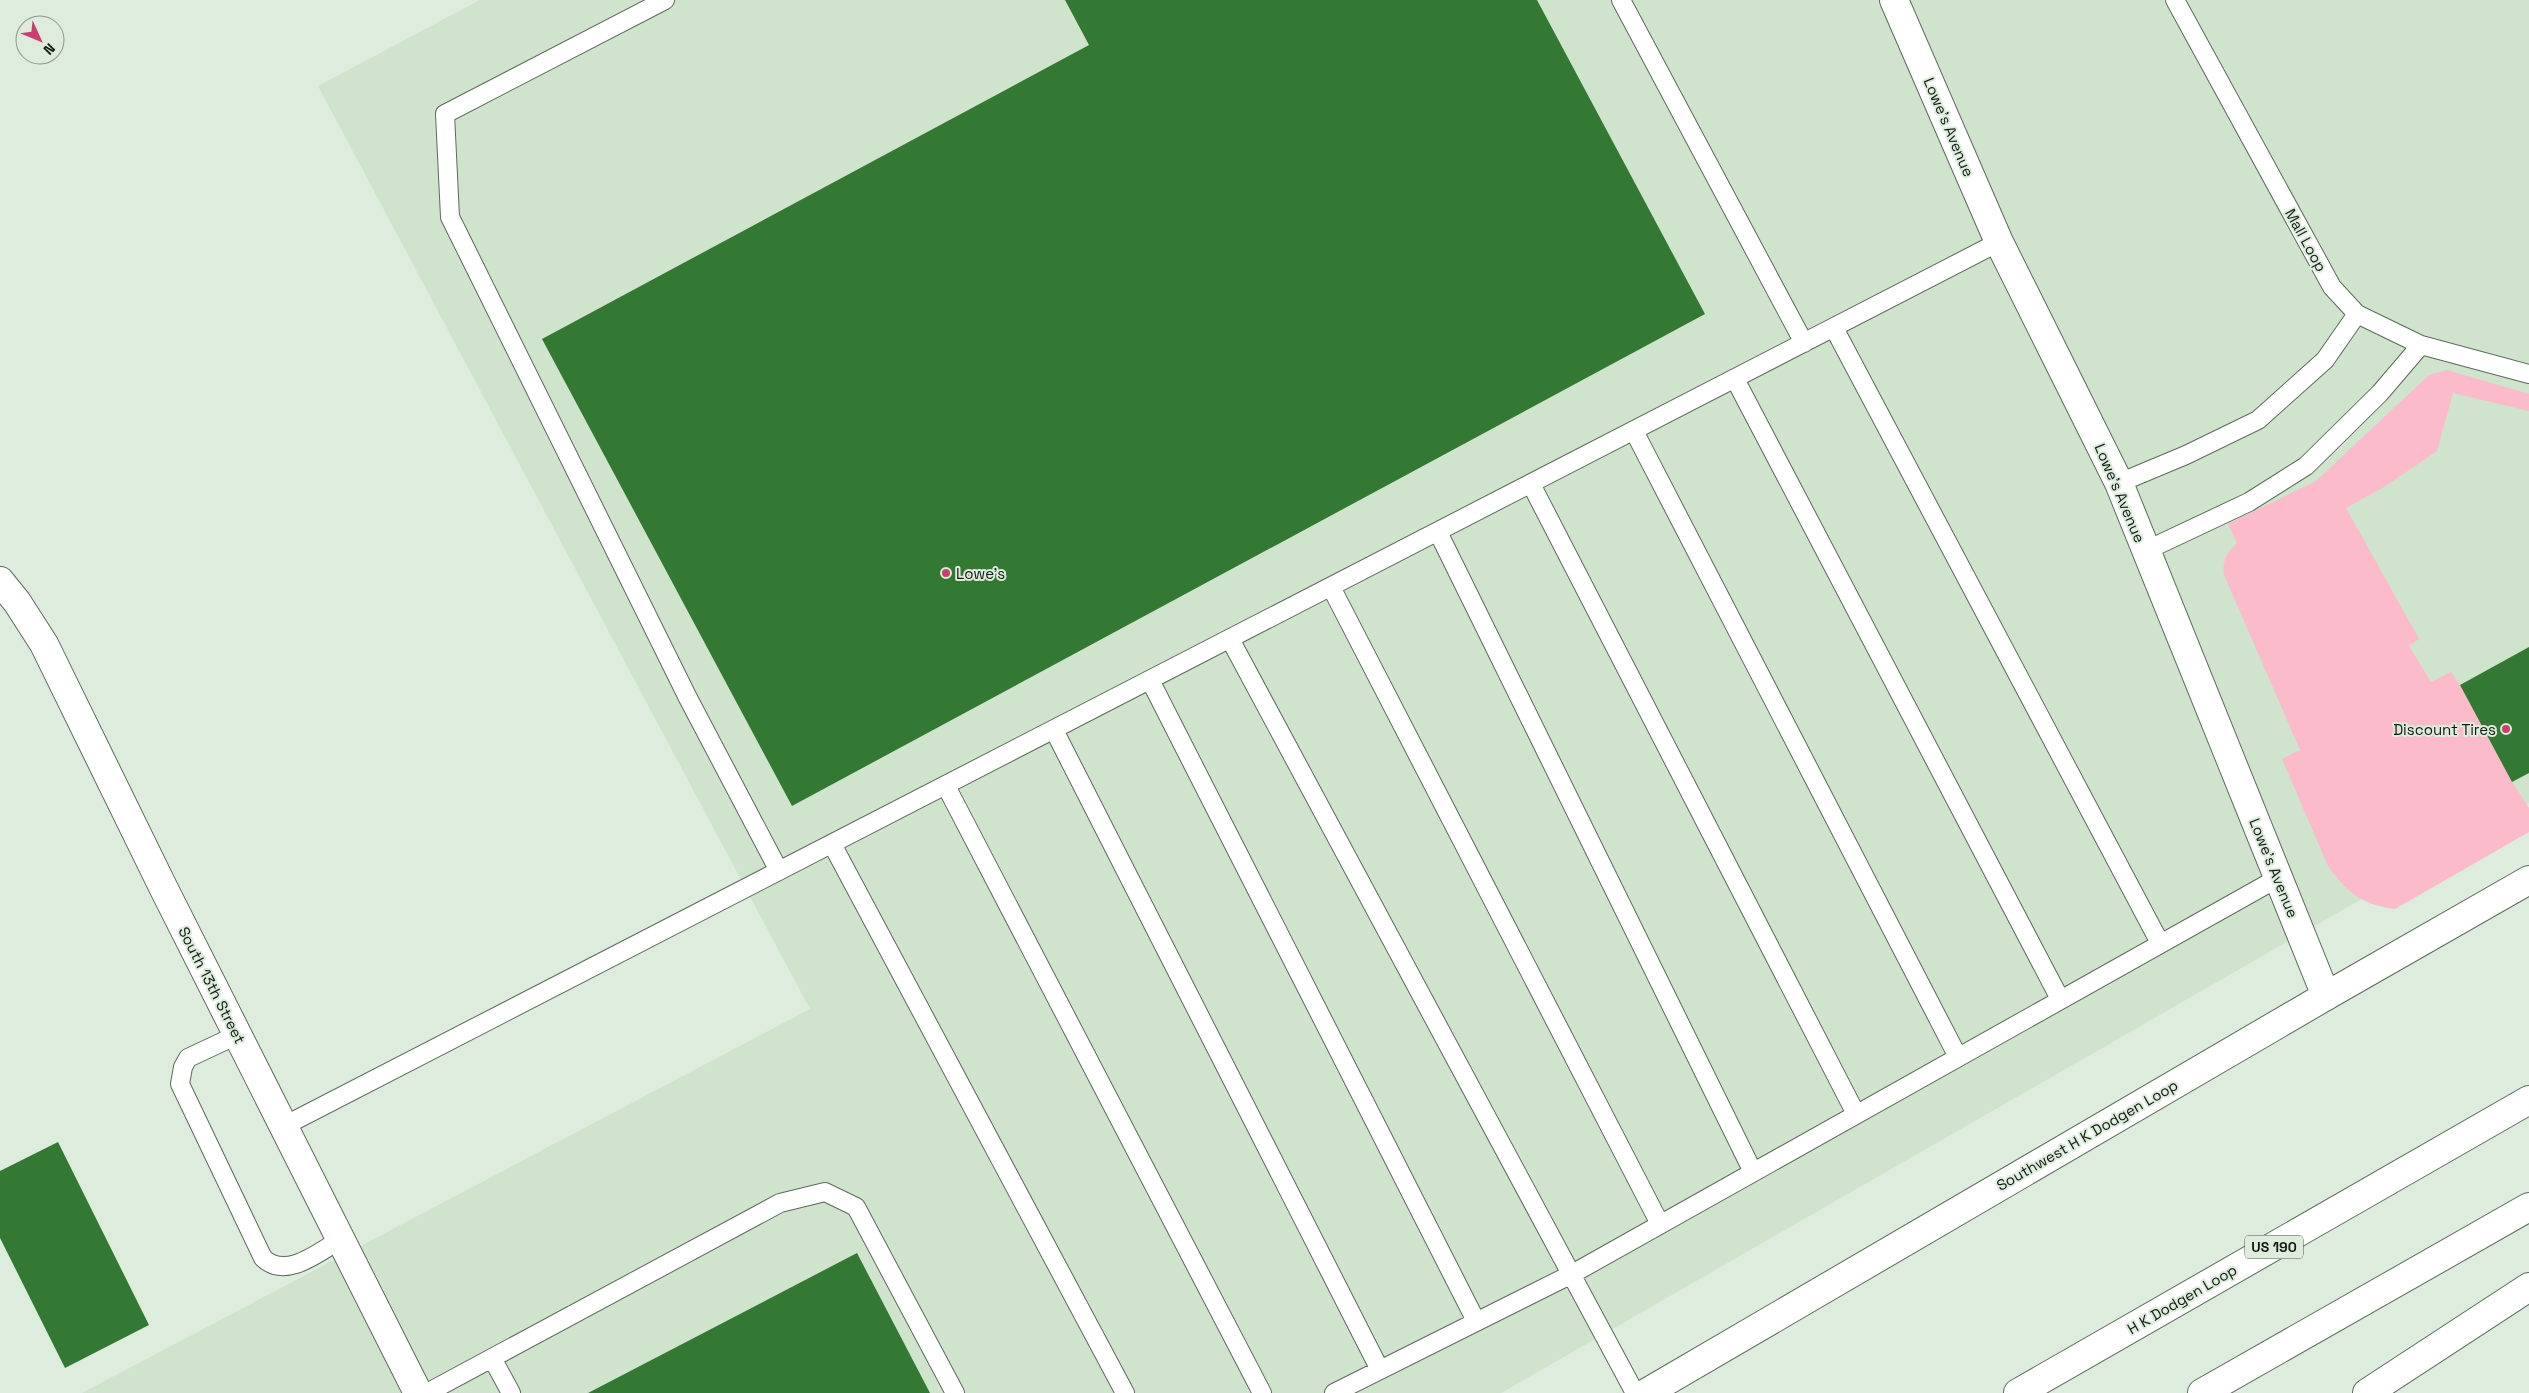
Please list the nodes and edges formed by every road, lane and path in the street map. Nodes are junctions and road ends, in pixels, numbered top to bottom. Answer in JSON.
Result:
{"nodes":[{"id":1,"x":665,"y":0,"type":"edge"},
{"id":2,"x":1621,"y":0,"type":"edge"},
{"id":3,"x":1894,"y":0,"type":"edge"},
{"id":4,"x":2176,"y":0,"type":"edge"},
{"id":5,"x":1999,"y":242,"type":"junction"},
{"id":6,"x":2357,"y":314,"type":"junction"},
{"id":7,"x":1834,"y":328,"type":"junction"},
{"id":8,"x":1804,"y":343,"type":"junction"},
{"id":9,"x":2421,"y":345,"type":"junction"},
{"id":10,"x":2529,"y":374,"type":"edge"},
{"id":11,"x":1735,"y":379,"type":"junction"},
{"id":12,"x":1634,"y":431,"type":"junction"},
{"id":13,"x":2119,"y":483,"type":"junction"},
{"id":14,"x":1531,"y":484,"type":"junction"},
{"id":15,"x":1438,"y":532,"type":"junction"},
{"id":16,"x":2145,"y":551,"type":"junction"},
{"id":17,"x":0,"y":581,"type":"edge"},
{"id":18,"x":1331,"y":587,"type":"junction"},
{"id":19,"x":1230,"y":639,"type":"junction"},
{"id":20,"x":1150,"y":680,"type":"junction"},
{"id":21,"x":1054,"y":730,"type":"junction"},
{"id":22,"x":946,"y":786,"type":"junction"},
{"id":23,"x":832,"y":844,"type":"junction"},
{"id":24,"x":779,"y":871,"type":"junction"},
{"id":25,"x":2278,"y":878,"type":"junction"},
{"id":26,"x":2529,"y":880,"type":"edge"},
{"id":27,"x":2160,"y":943,"type":"junction"},
{"id":28,"x":2326,"y":996,"type":"junction"},
{"id":29,"x":2060,"y":999,"type":"junction"},
{"id":30,"x":237,"y":1035,"type":"junction"},
{"id":31,"x":1958,"y":1057,"type":"junction"},
{"id":32,"x":2529,"y":1100,"type":"edge"},
{"id":33,"x":1856,"y":1114,"type":"junction"},
{"id":34,"x":284,"y":1126,"type":"junction"},
{"id":35,"x":1753,"y":1172,"type":"junction"},
{"id":36,"x":2529,"y":1207,"type":"edge"},
{"id":37,"x":1660,"y":1224,"type":"junction"},
{"id":38,"x":341,"y":1240,"type":"junction"},
{"id":39,"x":1572,"y":1274,"type":"junction"},
{"id":40,"x":2529,"y":1287,"type":"edge"},
{"id":41,"x":1476,"y":1321,"type":"junction"},
{"id":42,"x":492,"y":1358,"type":"junction"},
{"id":43,"x":1380,"y":1370,"type":"junction"},
{"id":44,"x":418,"y":1393,"type":"edge"},
{"id":45,"x":427,"y":1393,"type":"edge"},
{"id":46,"x":511,"y":1393,"type":"edge"},
{"id":47,"x":955,"y":1393,"type":"edge"},
{"id":48,"x":1125,"y":1393,"type":"edge"},
{"id":49,"x":1262,"y":1393,"type":"edge"},
{"id":50,"x":1334,"y":1393,"type":"edge"},
{"id":51,"x":1635,"y":1393,"type":"edge"},
{"id":52,"x":1646,"y":1393,"type":"edge"},
{"id":53,"x":2018,"y":1393,"type":"edge"},
{"id":54,"x":2202,"y":1393,"type":"edge"},
{"id":55,"x":2367,"y":1393,"type":"edge"}],
"edges":[{"from":1,"to":24,"type":"lane"},
{"from":2,"to":8,"type":"lane"},
{"from":3,"to":5,"type":"main road","name":"Lowe's Avenue"},
{"from":4,"to":6,"type":"lane","name":"Mall Loop"},
{"from":5,"to":7,"type":"lane"},
{"from":5,"to":13,"type":"main road","name":"Lowe's Avenue"},
{"from":6,"to":9,"type":"lane","name":"Mall Loop"},
{"from":6,"to":13,"type":"lane"},
{"from":7,"to":8,"type":"lane"},
{"from":7,"to":27,"type":"lane"},
{"from":8,"to":11,"type":"lane"},
{"from":9,"to":10,"type":"lane","name":"Mall Loop"},
{"from":9,"to":16,"type":"lane"},
{"from":11,"to":12,"type":"lane"},
{"from":11,"to":29,"type":"lane"},
{"from":12,"to":14,"type":"lane"},
{"from":12,"to":31,"type":"lane"},
{"from":13,"to":16,"type":"main road","name":"Lowe's Avenue"},
{"from":14,"to":15,"type":"lane"},
{"from":14,"to":33,"type":"lane"},
{"from":15,"to":18,"type":"lane"},
{"from":15,"to":35,"type":"lane"},
{"from":16,"to":25,"type":"main road","name":"Lowe's Avenue"},
{"from":17,"to":30,"type":"main road","name":"South 13th Street"},
{"from":18,"to":19,"type":"lane"},
{"from":18,"to":37,"type":"lane"},
{"from":19,"to":20,"type":"lane"},
{"from":19,"to":39,"type":"lane"},
{"from":20,"to":21,"type":"lane"},
{"from":20,"to":41,"type":"lane"},
{"from":21,"to":22,"type":"lane"},
{"from":21,"to":43,"type":"lane"},
{"from":22,"to":23,"type":"lane"},
{"from":22,"to":49,"type":"lane"},
{"from":23,"to":24,"type":"lane"},
{"from":23,"to":48,"type":"lane"},
{"from":24,"to":34,"type":"lane"},
{"from":25,"to":27,"type":"lane"},
{"from":25,"to":28,"type":"main road","name":"Lowe's Avenue"},
{"from":26,"to":28,"type":"main road","name":"Southwest H K Dodgen Loop"},
{"from":27,"to":29,"type":"lane"},
{"from":28,"to":52,"type":"main road","name":"Southwest H K Dodgen Loop"},
{"from":29,"to":31,"type":"lane"},
{"from":30,"to":34,"type":"main road","name":"South 13th Street"},
{"from":30,"to":38,"type":"lane"},
{"from":31,"to":33,"type":"lane"},
{"from":32,"to":53,"type":"main road","name":"H K Dodgen Loop","number":"US 190"},
{"from":33,"to":35,"type":"lane"},
{"from":34,"to":38,"type":"main road","name":"South 13th Street"},
{"from":35,"to":37,"type":"lane"},
{"from":36,"to":54,"type":"main road"},
{"from":37,"to":39,"type":"lane"},
{"from":38,"to":44,"type":"main road","name":"South 13th Street"},
{"from":39,"to":41,"type":"lane"},
{"from":39,"to":51,"type":"lane"},
{"from":40,"to":55,"type":"main road"},
{"from":41,"to":43,"type":"lane"},
{"from":42,"to":45,"type":"lane"},
{"from":42,"to":46,"type":"lane"},
{"from":42,"to":47,"type":"lane"},
{"from":43,"to":50,"type":"lane"}]}
